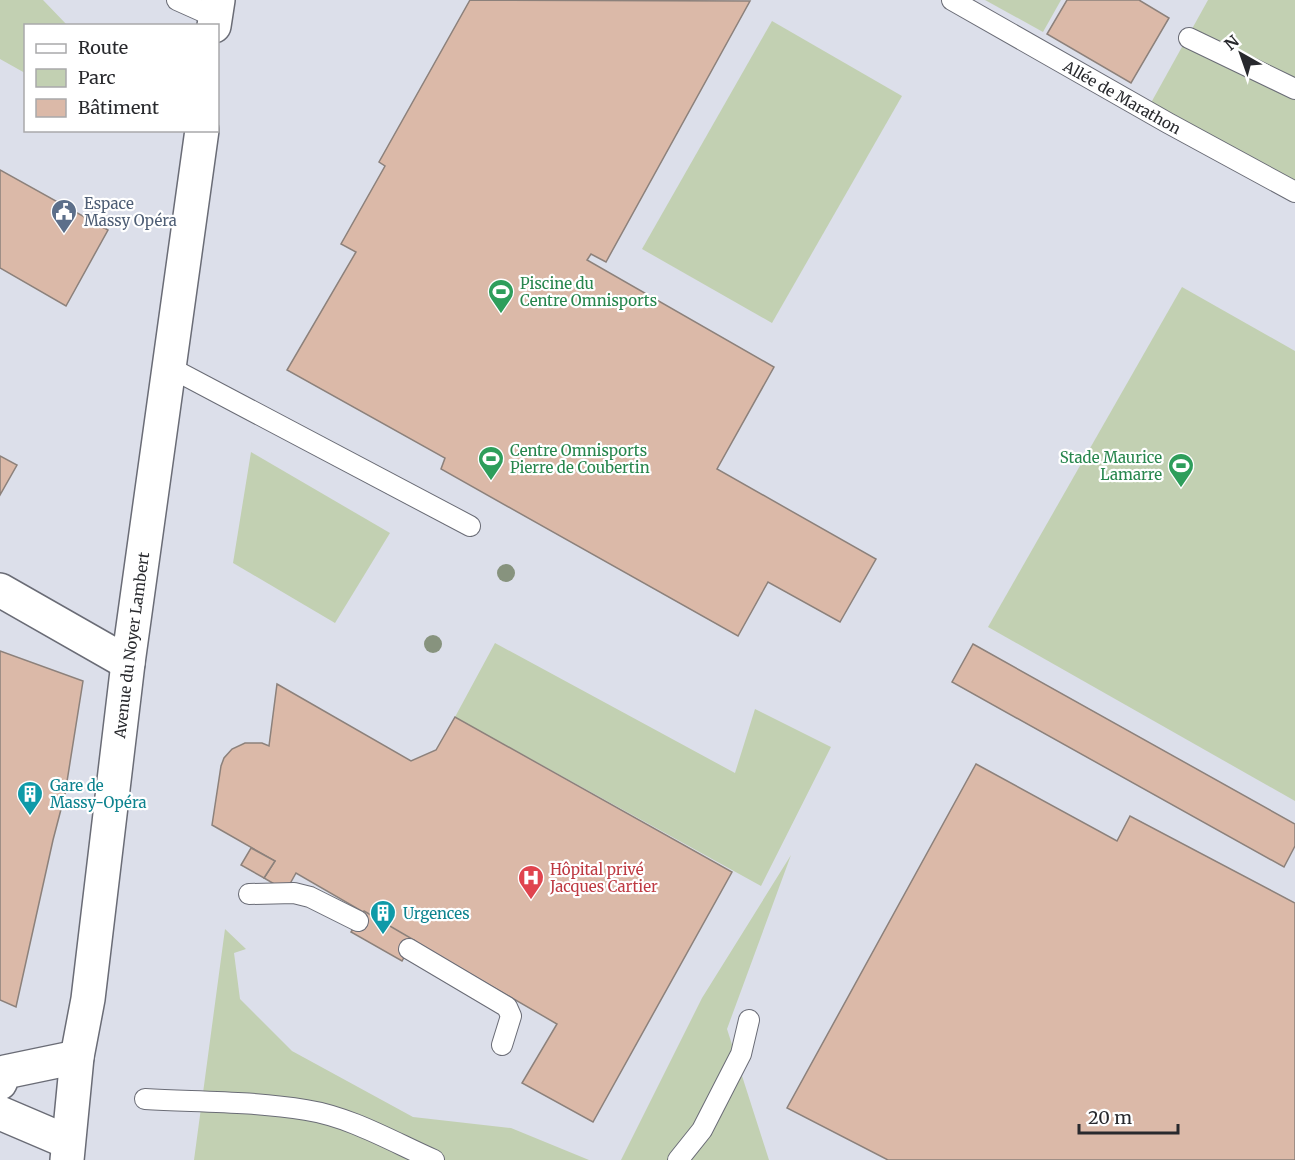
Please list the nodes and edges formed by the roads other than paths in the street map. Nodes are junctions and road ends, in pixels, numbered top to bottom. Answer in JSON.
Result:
{"nodes":[{"id":1,"x":177,"y":0,"type":"edge"},
{"id":2,"x":952,"y":0,"type":"edge"},
{"id":3,"x":216,"y":14,"type":"edge"},
{"id":4,"x":1189,"y":38,"type":"dead end"},
{"id":5,"x":1295,"y":89,"type":"edge"},
{"id":6,"x":201,"y":132,"type":"edge"},
{"id":7,"x":1295,"y":192,"type":"edge"},
{"id":8,"x":169,"y":367,"type":"junction"},
{"id":9,"x":470,"y":526,"type":"dead end"},
{"id":10,"x":0,"y":590,"type":"edge"},
{"id":11,"x":128,"y":663,"type":"junction"},
{"id":12,"x":249,"y":894,"type":"dead end"},
{"id":13,"x":358,"y":921,"type":"dead end"},
{"id":14,"x":409,"y":949,"type":"dead end"},
{"id":15,"x":749,"y":1020,"type":"dead end"},
{"id":16,"x":502,"y":1045,"type":"dead end"},
{"id":17,"x":77,"y":1057,"type":"junction"},
{"id":18,"x":3,"y":1078,"type":"edge"},
{"id":19,"x":145,"y":1099,"type":"dead end"},
{"id":20,"x":0,"y":1113,"type":"edge"},
{"id":21,"x":68,"y":1151,"type":"edge"},
{"id":22,"x":434,"y":1160,"type":"edge"},
{"id":23,"x":678,"y":1160,"type":"edge"}],
"edges":[{"from":1,"to":3,"type":"lane"},
{"from":2,"to":7,"type":"lane","name":"Allée de Marathon"},
{"from":4,"to":5,"type":"lane"},
{"from":6,"to":8,"type":"street","name":"Avenue du Noyer Lambert"},
{"from":8,"to":9,"type":"lane"},
{"from":8,"to":11,"type":"street","name":"Avenue du Noyer Lambert"},
{"from":10,"to":11,"type":"street"},
{"from":11,"to":17,"type":"street","name":"Avenue du Noyer Lambert"},
{"from":12,"to":13,"type":"lane"},
{"from":14,"to":16,"type":"lane"},
{"from":15,"to":23,"type":"lane"},
{"from":17,"to":18,"type":"street"},
{"from":17,"to":21,"type":"street","name":"Avenue du Noyer Lambert"},
{"from":19,"to":22,"type":"lane"},
{"from":20,"to":21,"type":"street"}]}
